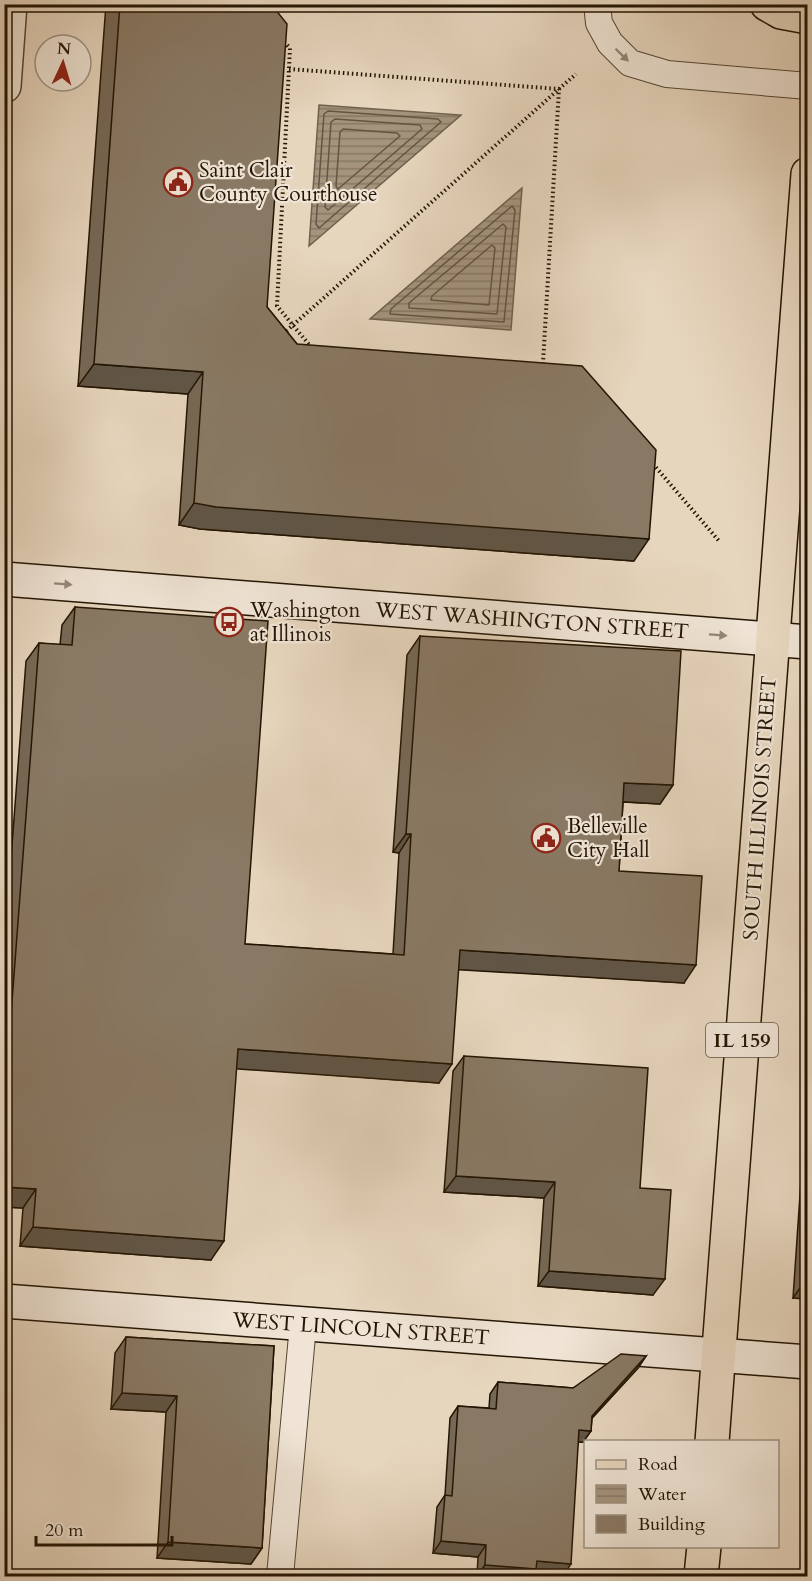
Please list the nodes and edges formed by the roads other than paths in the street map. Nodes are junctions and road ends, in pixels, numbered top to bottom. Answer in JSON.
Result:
{"nodes":[{"id":1,"x":10,"y":4,"type":"edge"},
{"id":2,"x":597,"y":4,"type":"edge"},
{"id":3,"x":767,"y":4,"type":"edge"},
{"id":4,"x":807,"y":17,"type":"edge"},
{"id":5,"x":4,"y":86,"type":"edge"},
{"id":6,"x":807,"y":86,"type":"edge"},
{"id":7,"x":807,"y":174,"type":"edge"},
{"id":8,"x":4,"y":579,"type":"edge"},
{"id":9,"x":772,"y":639,"type":"junction"},
{"id":10,"x":807,"y":642,"type":"edge"},
{"id":11,"x":4,"y":1301,"type":"edge"},
{"id":12,"x":303,"y":1325,"type":"junction"},
{"id":13,"x":718,"y":1357,"type":"junction"},
{"id":14,"x":807,"y":1362,"type":"edge"},
{"id":15,"x":712,"y":1440,"type":"edge"},
{"id":16,"x":704,"y":1548,"type":"edge"},
{"id":17,"x":280,"y":1576,"type":"edge"},
{"id":18,"x":701,"y":1576,"type":"edge"}],
"edges":[{"from":1,"to":5,"type":"street"},
{"from":2,"to":6,"type":"lane","one_way":true},
{"from":3,"to":4,"type":"main road"},
{"from":7,"to":9,"type":"main road","name":"SOUTH ILLINOIS STREET","number":"IL 159"},
{"from":8,"to":9,"type":"street","name":"WEST WASHINGTON STREET","one_way":true},
{"from":9,"to":10,"type":"street","name":"WEST WASHINGTON STREET"},
{"from":9,"to":13,"type":"main road","name":"SOUTH ILLINOIS STREET","number":"IL 159"},
{"from":11,"to":12,"type":"street","name":"WEST LINCOLN STREET"},
{"from":12,"to":13,"type":"street","name":"WEST LINCOLN STREET"},
{"from":12,"to":17,"type":"lane"},
{"from":13,"to":14,"type":"street","name":"WEST LINCOLN STREET"},
{"from":13,"to":15,"type":"main road","name":"SOUTH ILLINOIS STREET","number":"IL 159"},
{"from":16,"to":18,"type":"main road"}]}
